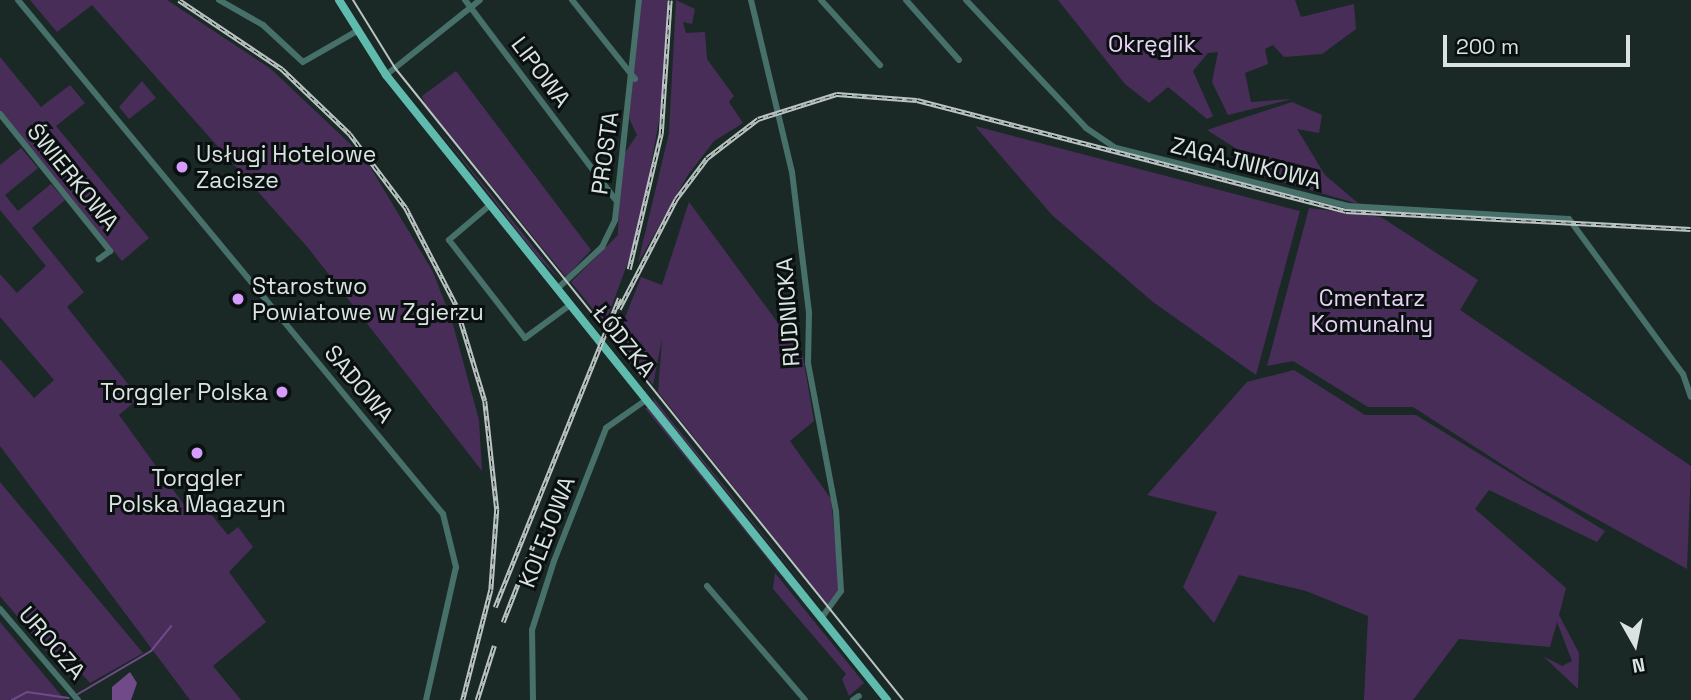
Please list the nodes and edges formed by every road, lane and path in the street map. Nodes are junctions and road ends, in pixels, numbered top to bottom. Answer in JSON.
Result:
{"nodes":[{"id":1,"x":18,"y":0,"type":"edge"},
{"id":2,"x":219,"y":0,"type":"edge"},
{"id":3,"x":340,"y":0,"type":"edge"},
{"id":4,"x":465,"y":0,"type":"edge"},
{"id":5,"x":480,"y":0,"type":"edge"},
{"id":6,"x":572,"y":0,"type":"edge"},
{"id":7,"x":639,"y":0,"type":"edge"},
{"id":8,"x":751,"y":0,"type":"edge"},
{"id":9,"x":821,"y":0,"type":"edge"},
{"id":10,"x":906,"y":0,"type":"edge"},
{"id":11,"x":966,"y":0,"type":"edge"},
{"id":12,"x":470,"y":8,"type":"junction"},
{"id":13,"x":357,"y":31,"type":"junction"},
{"id":14,"x":959,"y":60,"type":"dead end"},
{"id":15,"x":880,"y":65,"type":"dead end"},
{"id":16,"x":386,"y":75,"type":"junction"},
{"id":17,"x":635,"y":79,"type":"junction"},
{"id":18,"x":0,"y":114,"type":"edge"},
{"id":19,"x":615,"y":199,"type":"junction"},
{"id":20,"x":490,"y":205,"type":"junction"},
{"id":21,"x":99,"y":259,"type":"dead end"},
{"id":22,"x":557,"y":289,"type":"junction"},
{"id":23,"x":570,"y":305,"type":"junction"},
{"id":24,"x":1691,"y":397,"type":"edge"},
{"id":25,"x":646,"y":400,"type":"junction"},
{"id":26,"x":707,"y":586,"type":"dead end"},
{"id":27,"x":0,"y":609,"type":"edge"},
{"id":28,"x":822,"y":617,"type":"junction"},
{"id":29,"x":78,"y":700,"type":"edge"},
{"id":30,"x":426,"y":700,"type":"edge"},
{"id":31,"x":533,"y":700,"type":"edge"},
{"id":32,"x":805,"y":700,"type":"edge"},
{"id":33,"x":887,"y":700,"type":"edge"}],
"edges":[{"from":1,"to":30,"type":"street","name":"SADOWA"},
{"from":2,"to":13,"type":"street"},
{"from":3,"to":13,"type":"main road","name":"ŁÓDZKA"},
{"from":4,"to":12,"type":"street","name":"LIPOWA"},
{"from":5,"to":12,"type":"street"},
{"from":6,"to":17,"type":"street"},
{"from":7,"to":17,"type":"street","name":"PROSTA"},
{"from":8,"to":28,"type":"street","name":"RUDNICKA"},
{"from":9,"to":15,"type":"street"},
{"from":10,"to":14,"type":"street"},
{"from":11,"to":24,"type":"street","name":"ZAGAJNIKOWA"},
{"from":12,"to":16,"type":"street"},
{"from":12,"to":19,"type":"street","name":"LIPOWA"},
{"from":13,"to":16,"type":"main road","name":"ŁÓDZKA"},
{"from":16,"to":20,"type":"main road","name":"ŁÓDZKA"},
{"from":17,"to":19,"type":"street","name":"PROSTA"},
{"from":18,"to":21,"type":"street","name":"ŚWIERKOWA"},
{"from":19,"to":22,"type":"street","name":"PROSTA"},
{"from":20,"to":22,"type":"main road","name":"ŁÓDZKA"},
{"from":20,"to":23,"type":"street"},
{"from":22,"to":23,"type":"main road","name":"ŁÓDZKA"},
{"from":23,"to":25,"type":"main road","name":"ŁÓDZKA"},
{"from":25,"to":28,"type":"main road","name":"ŁÓDZKA"},
{"from":25,"to":31,"type":"street","name":"KOLEJOWA"},
{"from":26,"to":32,"type":"street"},
{"from":27,"to":29,"type":"street","name":"UROCZA"},
{"from":28,"to":33,"type":"main road","name":"ŁÓDZKA"}]}
